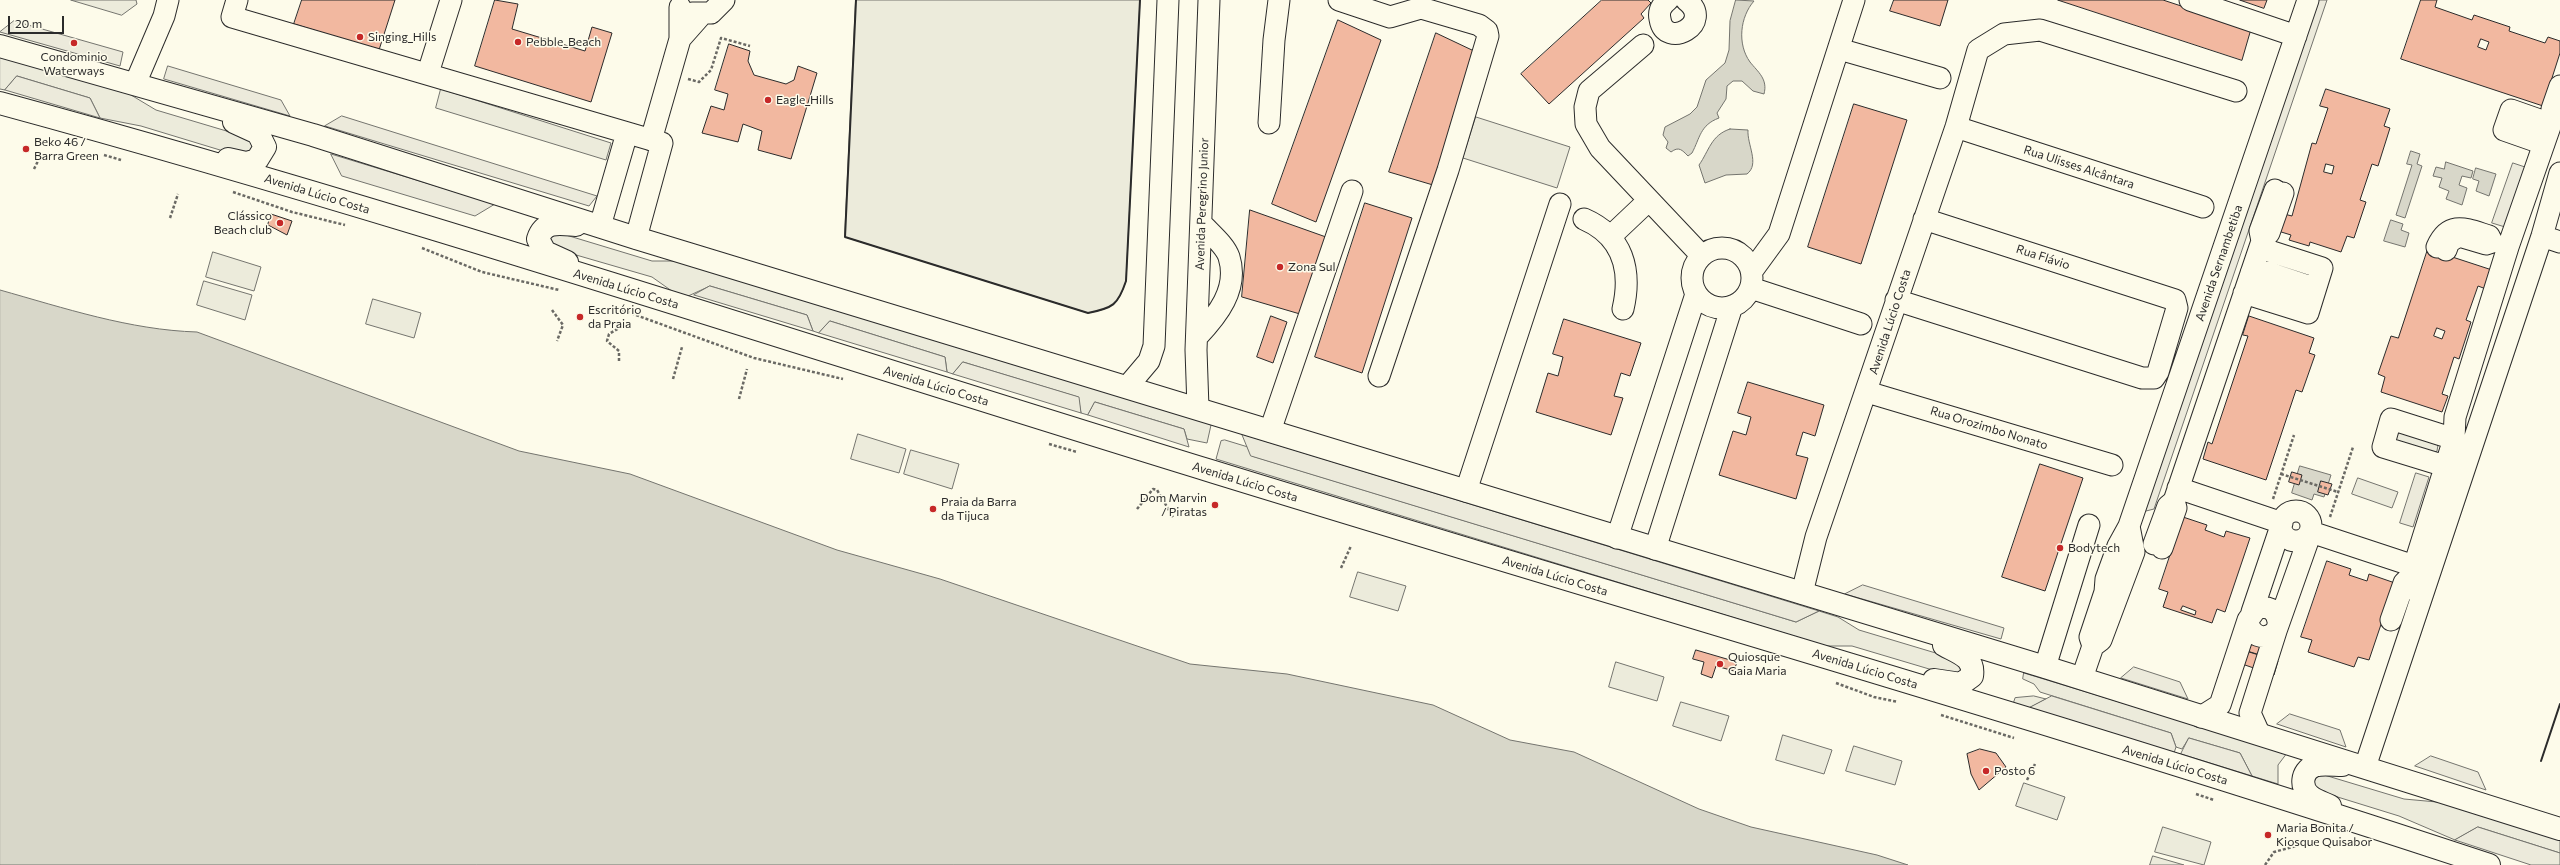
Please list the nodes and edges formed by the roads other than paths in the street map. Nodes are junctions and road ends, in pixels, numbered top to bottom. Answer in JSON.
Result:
{"nodes":[{"id":1,"x":168,"y":0,"type":"edge"},
{"id":2,"x":237,"y":0,"type":"edge"},
{"id":3,"x":451,"y":0,"type":"edge"},
{"id":4,"x":724,"y":0,"type":"edge"},
{"id":5,"x":1168,"y":0,"type":"edge"},
{"id":6,"x":1209,"y":0,"type":"edge"},
{"id":7,"x":1279,"y":0,"type":"edge"},
{"id":8,"x":1339,"y":0,"type":"edge"},
{"id":9,"x":1668,"y":0,"type":"edge"},
{"id":10,"x":1686,"y":0,"type":"edge"},
{"id":11,"x":1854,"y":0,"type":"edge"},
{"id":12,"x":2190,"y":0,"type":"edge"},
{"id":13,"x":2308,"y":0,"type":"edge"},
{"id":14,"x":676,"y":4,"type":"edge"},
{"id":15,"x":703,"y":13,"type":"junction"},
{"id":16,"x":1666,"y":26,"type":"junction"},
{"id":17,"x":2296,"y":36,"type":"junction"},
{"id":18,"x":680,"y":39,"type":"junction"},
{"id":19,"x":0,"y":46,"type":"edge"},
{"id":20,"x":1839,"y":49,"type":"junction"},
{"id":21,"x":428,"y":73,"type":"junction"},
{"id":22,"x":1940,"y":78,"type":"dead end"},
{"id":23,"x":135,"y":84,"type":"junction"},
{"id":24,"x":2560,"y":86,"type":"edge"},
{"id":25,"x":2236,"y":91,"type":"dead end"},
{"id":26,"x":186,"y":98,"type":"junction"},
{"id":27,"x":0,"y":103,"type":"edge"},
{"id":28,"x":2555,"y":117,"type":"edge"},
{"id":29,"x":1269,"y":123,"type":"dead end"},
{"id":30,"x":1956,"y":127,"type":"junction"},
{"id":31,"x":627,"y":133,"type":"junction"},
{"id":32,"x":142,"y":142,"type":"junction"},
{"id":33,"x":656,"y":142,"type":"junction"},
{"id":34,"x":2544,"y":144,"type":"junction"},
{"id":35,"x":2560,"y":173,"type":"edge"},
{"id":36,"x":1352,"y":191,"type":"dead end"},
{"id":37,"x":2279,"y":192,"type":"dead end"},
{"id":38,"x":1648,"y":200,"type":"junction"},
{"id":39,"x":1560,"y":204,"type":"dead end"},
{"id":40,"x":2203,"y":207,"type":"dead end"},
{"id":41,"x":1584,"y":219,"type":"dead end"},
{"id":42,"x":1924,"y":219,"type":"junction"},
{"id":43,"x":1202,"y":223,"type":"junction"},
{"id":44,"x":600,"y":226,"type":"junction"},
{"id":45,"x":1611,"y":236,"type":"junction"},
{"id":46,"x":636,"y":238,"type":"junction"},
{"id":47,"x":2551,"y":239,"type":"edge"},
{"id":48,"x":2500,"y":244,"type":"junction"},
{"id":49,"x":2261,"y":245,"type":"junction"},
{"id":50,"x":2442,"y":249,"type":"dead end"},
{"id":51,"x":1701,"y":255,"type":"junction"},
{"id":52,"x":2251,"y":273,"type":"junction"},
{"id":53,"x":1751,"y":280,"type":"junction"},
{"id":54,"x":2303,"y":290,"type":"dead end"},
{"id":55,"x":632,"y":291,"type":"junction"},
{"id":56,"x":2244,"y":293,"type":"junction"},
{"id":57,"x":1696,"y":294,"type":"junction"},
{"id":58,"x":1896,"y":300,"type":"junction"},
{"id":59,"x":1732,"y":306,"type":"junction"},
{"id":60,"x":1624,"y":309,"type":"dead end"},
{"id":61,"x":1861,"y":324,"type":"dead end"},
{"id":62,"x":1197,"y":337,"type":"junction"},
{"id":63,"x":1379,"y":376,"type":"dead end"},
{"id":64,"x":1127,"y":387,"type":"junction"},
{"id":65,"x":1867,"y":392,"type":"junction"},
{"id":66,"x":1198,"y":408,"type":"junction"},
{"id":67,"x":1270,"y":431,"type":"junction"},
{"id":68,"x":2454,"y":439,"type":"junction"},
{"id":69,"x":2112,"y":465,"type":"dead end"},
{"id":70,"x":2445,"y":466,"type":"junction"},
{"id":71,"x":2178,"y":489,"type":"junction"},
{"id":72,"x":1466,"y":491,"type":"junction"},
{"id":73,"x":2281,"y":513,"type":"junction"},
{"id":74,"x":2089,"y":524,"type":"dead end"},
{"id":75,"x":2310,"y":526,"type":"junction"},
{"id":76,"x":1617,"y":538,"type":"junction"},
{"id":77,"x":2158,"y":546,"type":"dead end"},
{"id":78,"x":1655,"y":549,"type":"junction"},
{"id":79,"x":2414,"y":566,"type":"junction"},
{"id":80,"x":1802,"y":593,"type":"junction"},
{"id":81,"x":2250,"y":616,"type":"junction"},
{"id":82,"x":2396,"y":621,"type":"dead end"},
{"id":83,"x":1909,"y":626,"type":"junction"},
{"id":84,"x":2277,"y":626,"type":"junction"},
{"id":85,"x":2045,"y":666,"type":"junction"},
{"id":86,"x":2232,"y":668,"type":"junction"},
{"id":87,"x":1863,"y":669,"type":"junction"},
{"id":88,"x":2082,"y":678,"type":"junction"},
{"id":89,"x":2261,"y":678,"type":"junction"},
{"id":90,"x":2200,"y":717,"type":"junction"},
{"id":91,"x":2259,"y":733,"type":"junction"},
{"id":92,"x":2360,"y":766,"type":"junction"},
{"id":93,"x":2373,"y":827,"type":"junction"},
{"id":94,"x":2560,"y":829,"type":"edge"},
{"id":95,"x":2489,"y":865,"type":"edge"}],
"edges":[{"from":1,"to":23,"type":"street"},
{"from":2,"to":21,"type":"street"},
{"from":3,"to":21,"type":"street"},
{"from":4,"to":15,"type":"street"},
{"from":5,"to":64,"type":"street"},
{"from":6,"to":43,"type":"street","name":"Avenida Peregrino Junior"},
{"from":7,"to":29,"type":"street"},
{"from":8,"to":63,"type":"street"},
{"from":9,"to":16,"type":"street"},
{"from":10,"to":16,"type":"street"},
{"from":11,"to":20,"type":"street"},
{"from":12,"to":17,"type":"street"},
{"from":13,"to":17,"type":"street","name":"Avenida Sernambetiba"},
{"from":14,"to":15,"type":"street"},
{"from":14,"to":18,"type":"street"},
{"from":15,"to":18,"type":"street"},
{"from":16,"to":38,"type":"street"},
{"from":17,"to":88,"type":"street","name":"Avenida Sernambetiba"},
{"from":18,"to":33,"type":"street"},
{"from":19,"to":23,"type":"main road"},
{"from":20,"to":22,"type":"street"},
{"from":20,"to":53,"type":"street"},
{"from":21,"to":31,"type":"street"},
{"from":23,"to":26,"type":"main road"},
{"from":24,"to":28,"type":"street"},
{"from":25,"to":30,"type":"street","name":"Avenida Lúcio Costa"},
{"from":26,"to":32,"type":"main road"},
{"from":26,"to":44,"type":"main road"},
{"from":27,"to":32,"type":"main road","name":"Avenida Lúcio Costa"},
{"from":28,"to":34,"type":"street"},
{"from":28,"to":34,"type":"street"},
{"from":30,"to":40,"type":"street","name":"Rua Ulisses Alcântara"},
{"from":30,"to":42,"type":"street","name":"Avenida Lúcio Costa"},
{"from":31,"to":33,"type":"street"},
{"from":31,"to":44,"type":"street"},
{"from":32,"to":55,"type":"main road","name":"Avenida Lúcio Costa"},
{"from":33,"to":46,"type":"street"},
{"from":34,"to":48,"type":"street"},
{"from":35,"to":47,"type":"street"},
{"from":36,"to":67,"type":"street"},
{"from":37,"to":49,"type":"street"},
{"from":38,"to":45,"type":"street"},
{"from":38,"to":51,"type":"street"},
{"from":39,"to":72,"type":"street"},
{"from":41,"to":45,"type":"street"},
{"from":42,"to":58,"type":"street","name":"Avenida Lúcio Costa"},
{"from":42,"to":58,"type":"street","name":"Rua Flávio"},
{"from":43,"to":62,"type":"street","name":"Avenida Peregrino Junior"},
{"from":43,"to":62,"type":"street"},
{"from":44,"to":46,"type":"main road"},
{"from":44,"to":55,"type":"main road"},
{"from":45,"to":60,"type":"street"},
{"from":46,"to":64,"type":"main road"},
{"from":47,"to":92,"type":"street"},
{"from":48,"to":50,"type":"street"},
{"from":48,"to":68,"type":"street"},
{"from":49,"to":52,"type":"street"},
{"from":49,"to":56,"type":"street"},
{"from":51,"to":53,"type":"street"},
{"from":51,"to":57,"type":"street"},
{"from":52,"to":54,"type":"street"},
{"from":52,"to":56,"type":"street"},
{"from":53,"to":59,"type":"street"},
{"from":53,"to":61,"type":"street"},
{"from":55,"to":87,"type":"main road","name":"Avenida Lúcio Costa"},
{"from":56,"to":71,"type":"street"},
{"from":57,"to":59,"type":"street"},
{"from":57,"to":76,"type":"street"},
{"from":58,"to":65,"type":"street","name":"Avenida Lúcio Costa"},
{"from":59,"to":78,"type":"street"},
{"from":62,"to":66,"type":"street","name":"Avenida Peregrino Junior"},
{"from":64,"to":66,"type":"main road"},
{"from":65,"to":69,"type":"street","name":"Rua Orozimbo Nonato"},
{"from":65,"to":80,"type":"street","name":"Avenida Lúcio Costa"},
{"from":66,"to":67,"type":"main road"},
{"from":67,"to":72,"type":"main road"},
{"from":68,"to":70,"type":"street"},
{"from":68,"to":70,"type":"street"},
{"from":70,"to":79,"type":"street"},
{"from":71,"to":73,"type":"street"},
{"from":71,"to":77,"type":"street"},
{"from":72,"to":76,"type":"main road"},
{"from":73,"to":75,"type":"street"},
{"from":73,"to":75,"type":"street"},
{"from":73,"to":81,"type":"street"},
{"from":74,"to":85,"type":"street"},
{"from":75,"to":79,"type":"street"},
{"from":75,"to":84,"type":"street"},
{"from":76,"to":78,"type":"main road"},
{"from":78,"to":80,"type":"main road"},
{"from":79,"to":82,"type":"street"},
{"from":80,"to":83,"type":"main road"},
{"from":81,"to":84,"type":"street"},
{"from":81,"to":86,"type":"street"},
{"from":83,"to":85,"type":"main road"},
{"from":83,"to":87,"type":"main road"},
{"from":84,"to":89,"type":"street"},
{"from":85,"to":88,"type":"main road"},
{"from":86,"to":89,"type":"street"},
{"from":86,"to":90,"type":"street"},
{"from":87,"to":93,"type":"main road","name":"Avenida Lúcio Costa"},
{"from":88,"to":90,"type":"main road"},
{"from":89,"to":91,"type":"street"},
{"from":90,"to":91,"type":"main road"},
{"from":91,"to":92,"type":"main road"},
{"from":92,"to":93,"type":"main road"},
{"from":92,"to":94,"type":"main road"},
{"from":93,"to":95,"type":"main road","name":"Avenida Lúcio Costa"}]}
